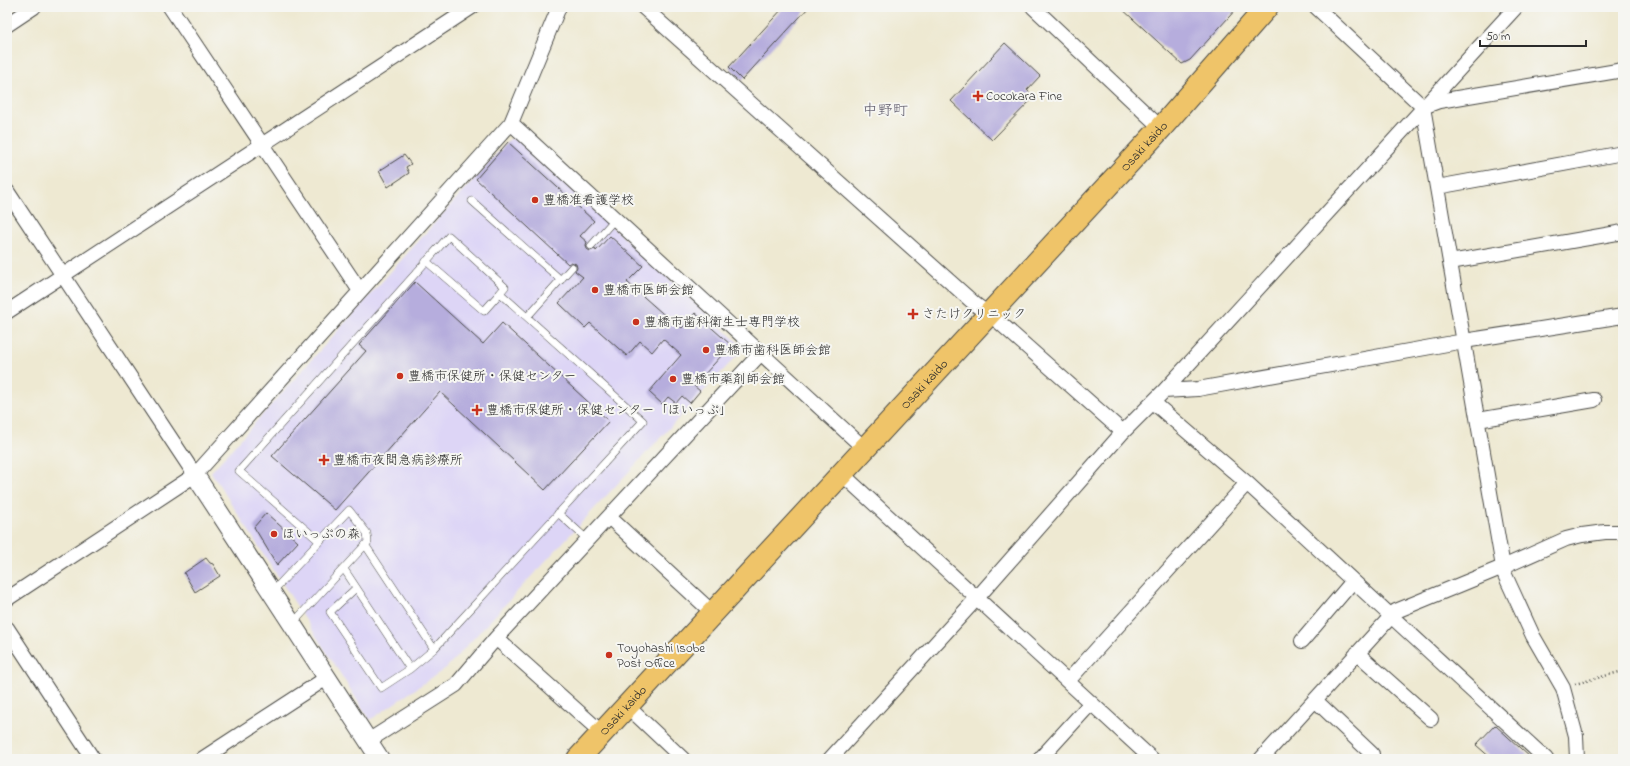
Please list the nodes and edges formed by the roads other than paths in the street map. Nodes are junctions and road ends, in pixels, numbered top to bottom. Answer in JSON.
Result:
{"nodes":[{"id":1,"x":34,"y":7,"type":"edge"},
{"id":2,"x":170,"y":7,"type":"edge"},
{"id":3,"x":472,"y":7,"type":"edge"},
{"id":4,"x":559,"y":7,"type":"edge"},
{"id":5,"x":642,"y":7,"type":"edge"},
{"id":6,"x":1033,"y":7,"type":"edge"},
{"id":7,"x":1267,"y":7,"type":"edge"},
{"id":8,"x":1316,"y":7,"type":"edge"},
{"id":9,"x":1516,"y":7,"type":"edge"},
{"id":10,"x":7,"y":24,"type":"edge"},
{"id":11,"x":1623,"y":70,"type":"edge"},
{"id":12,"x":1423,"y":107,"type":"junction"},
{"id":13,"x":511,"y":123,"type":"junction"},
{"id":14,"x":1161,"y":128,"type":"junction"},
{"id":15,"x":261,"y":144,"type":"junction"},
{"id":16,"x":1623,"y":153,"type":"edge"},
{"id":17,"x":1437,"y":186,"type":"junction"},
{"id":18,"x":7,"y":191,"type":"edge"},
{"id":19,"x":472,"y":201,"type":"dead end"},
{"id":20,"x":615,"y":219,"type":"junction"},
{"id":21,"x":1623,"y":232,"type":"edge"},
{"id":22,"x":591,"y":246,"type":"dead end"},
{"id":23,"x":426,"y":261,"type":"junction"},
{"id":24,"x":1450,"y":262,"type":"junction"},
{"id":25,"x":572,"y":267,"type":"dead end"},
{"id":26,"x":63,"y":275,"type":"junction"},
{"id":27,"x":560,"y":280,"type":"junction"},
{"id":28,"x":360,"y":291,"type":"junction"},
{"id":29,"x":500,"y":293,"type":"junction"},
{"id":30,"x":7,"y":312,"type":"edge"},
{"id":31,"x":989,"y":314,"type":"junction"},
{"id":32,"x":1623,"y":316,"type":"edge"},
{"id":33,"x":527,"y":317,"type":"junction"},
{"id":34,"x":1464,"y":341,"type":"junction"},
{"id":35,"x":761,"y":353,"type":"junction"},
{"id":36,"x":1164,"y":391,"type":"junction"},
{"id":37,"x":1594,"y":400,"type":"dead end"},
{"id":38,"x":1154,"y":403,"type":"junction"},
{"id":39,"x":1478,"y":420,"type":"junction"},
{"id":40,"x":1124,"y":432,"type":"junction"},
{"id":41,"x":865,"y":449,"type":"junction"},
{"id":42,"x":842,"y":474,"type":"junction"},
{"id":43,"x":195,"y":475,"type":"junction"},
{"id":44,"x":1247,"y":483,"type":"junction"},
{"id":45,"x":558,"y":513,"type":"junction"},
{"id":46,"x":609,"y":517,"type":"junction"},
{"id":47,"x":1623,"y":532,"type":"edge"},
{"id":48,"x":588,"y":540,"type":"junction"},
{"id":49,"x":319,"y":541,"type":"junction"},
{"id":50,"x":366,"y":546,"type":"junction"},
{"id":51,"x":1504,"y":567,"type":"junction"},
{"id":52,"x":344,"y":569,"type":"junction"},
{"id":53,"x":1353,"y":581,"type":"junction"},
{"id":54,"x":356,"y":588,"type":"junction"},
{"id":55,"x":272,"y":592,"type":"junction"},
{"id":56,"x":977,"y":598,"type":"junction"},
{"id":57,"x":7,"y":599,"type":"edge"},
{"id":58,"x":713,"y":613,"type":"junction"},
{"id":59,"x":1390,"y":616,"type":"junction"},
{"id":60,"x":293,"y":624,"type":"junction"},
{"id":61,"x":7,"y":628,"type":"edge"},
{"id":62,"x":496,"y":638,"type":"junction"},
{"id":63,"x":1302,"y":641,"type":"dead end"},
{"id":64,"x":434,"y":649,"type":"junction"},
{"id":65,"x":1357,"y":653,"type":"junction"},
{"id":66,"x":410,"y":669,"type":"junction"},
{"id":67,"x":328,"y":677,"type":"junction"},
{"id":68,"x":1068,"y":682,"type":"junction"},
{"id":69,"x":1315,"y":700,"type":"junction"},
{"id":70,"x":1091,"y":703,"type":"junction"},
{"id":71,"x":627,"y":706,"type":"junction"},
{"id":72,"x":1432,"y":719,"type":"dead end"},
{"id":73,"x":602,"y":733,"type":"junction"},
{"id":74,"x":368,"y":741,"type":"junction"},
{"id":75,"x":1372,"y":754,"type":"dead end"},
{"id":76,"x":93,"y":759,"type":"edge"},
{"id":77,"x":202,"y":759,"type":"edge"},
{"id":78,"x":380,"y":759,"type":"edge"},
{"id":79,"x":578,"y":759,"type":"edge"},
{"id":80,"x":683,"y":759,"type":"edge"},
{"id":81,"x":830,"y":759,"type":"edge"},
{"id":82,"x":1040,"y":759,"type":"edge"},
{"id":83,"x":1152,"y":759,"type":"edge"},
{"id":84,"x":1262,"y":759,"type":"edge"},
{"id":85,"x":1546,"y":759,"type":"edge"},
{"id":86,"x":1577,"y":759,"type":"edge"}],
"edges":[{"from":1,"to":10,"type":"street"},
{"from":2,"to":15,"type":"street"},
{"from":3,"to":15,"type":"street"},
{"from":4,"to":13,"type":"street"},
{"from":5,"to":31,"type":"street"},
{"from":6,"to":14,"type":"street"},
{"from":7,"to":14,"type":"main road","name":"Osaki kaido"},
{"from":8,"to":12,"type":"street"},
{"from":9,"to":12,"type":"street"},
{"from":11,"to":12,"type":"street"},
{"from":12,"to":17,"type":"street"},
{"from":12,"to":36,"type":"street"},
{"from":13,"to":20,"type":"street"},
{"from":13,"to":28,"type":"street"},
{"from":14,"to":31,"type":"main road","name":"Osaki kaido"},
{"from":15,"to":26,"type":"street"},
{"from":15,"to":28,"type":"street"},
{"from":16,"to":17,"type":"street"},
{"from":17,"to":24,"type":"street"},
{"from":18,"to":26,"type":"street"},
{"from":19,"to":27,"type":"lane"},
{"from":20,"to":22,"type":"lane"},
{"from":20,"to":35,"type":"street"},
{"from":21,"to":24,"type":"street"},
{"from":23,"to":29,"type":"lane"},
{"from":23,"to":29,"type":"lane"},
{"from":23,"to":49,"type":"lane"},
{"from":24,"to":34,"type":"street"},
{"from":25,"to":27,"type":"lane"},
{"from":26,"to":30,"type":"street"},
{"from":26,"to":43,"type":"street"},
{"from":27,"to":33,"type":"lane"},
{"from":28,"to":43,"type":"street"},
{"from":29,"to":33,"type":"lane"},
{"from":31,"to":40,"type":"street"},
{"from":31,"to":41,"type":"main road","name":"Osaki kaido"},
{"from":32,"to":34,"type":"street"},
{"from":33,"to":45,"type":"lane"},
{"from":34,"to":36,"type":"street"},
{"from":34,"to":39,"type":"street"},
{"from":35,"to":41,"type":"street"},
{"from":35,"to":46,"type":"street"},
{"from":36,"to":38,"type":"street"},
{"from":37,"to":39,"type":"street"},
{"from":38,"to":40,"type":"street"},
{"from":38,"to":44,"type":"street"},
{"from":39,"to":51,"type":"street"},
{"from":40,"to":56,"type":"street"},
{"from":41,"to":42,"type":"main road","name":"Osaki kaido"},
{"from":42,"to":56,"type":"street"},
{"from":42,"to":58,"type":"main road","name":"Osaki kaido"},
{"from":43,"to":55,"type":"street"},
{"from":43,"to":57,"type":"street"},
{"from":44,"to":53,"type":"street"},
{"from":44,"to":68,"type":"street"},
{"from":45,"to":48,"type":"lane"},
{"from":45,"to":64,"type":"lane"},
{"from":46,"to":48,"type":"street"},
{"from":46,"to":58,"type":"street"},
{"from":47,"to":51,"type":"street"},
{"from":48,"to":62,"type":"street"},
{"from":49,"to":50,"type":"lane"},
{"from":49,"to":55,"type":"lane"},
{"from":50,"to":52,"type":"lane"},
{"from":50,"to":64,"type":"lane"},
{"from":51,"to":59,"type":"street"},
{"from":51,"to":86,"type":"street"},
{"from":52,"to":54,"type":"lane"},
{"from":52,"to":60,"type":"lane"},
{"from":53,"to":59,"type":"street"},
{"from":53,"to":63,"type":"street"},
{"from":54,"to":66,"type":"lane"},
{"from":54,"to":66,"type":"lane"},
{"from":55,"to":60,"type":"street"},
{"from":56,"to":68,"type":"street"},
{"from":56,"to":81,"type":"street"},
{"from":58,"to":71,"type":"main road","name":"Osaki kaido"},
{"from":59,"to":65,"type":"street"},
{"from":59,"to":85,"type":"street"},
{"from":60,"to":67,"type":"street"},
{"from":61,"to":76,"type":"street"},
{"from":62,"to":73,"type":"street"},
{"from":62,"to":74,"type":"street"},
{"from":64,"to":66,"type":"lane"},
{"from":65,"to":69,"type":"street"},
{"from":65,"to":72,"type":"street"},
{"from":67,"to":74,"type":"street"},
{"from":67,"to":77,"type":"street"},
{"from":68,"to":70,"type":"street"},
{"from":69,"to":75,"type":"street"},
{"from":69,"to":84,"type":"street"},
{"from":70,"to":82,"type":"street"},
{"from":70,"to":83,"type":"street"},
{"from":71,"to":73,"type":"main road","name":"Osaki kaido"},
{"from":71,"to":80,"type":"street"},
{"from":73,"to":79,"type":"main road","name":"Osaki kaido"},
{"from":74,"to":78,"type":"street"}]}
